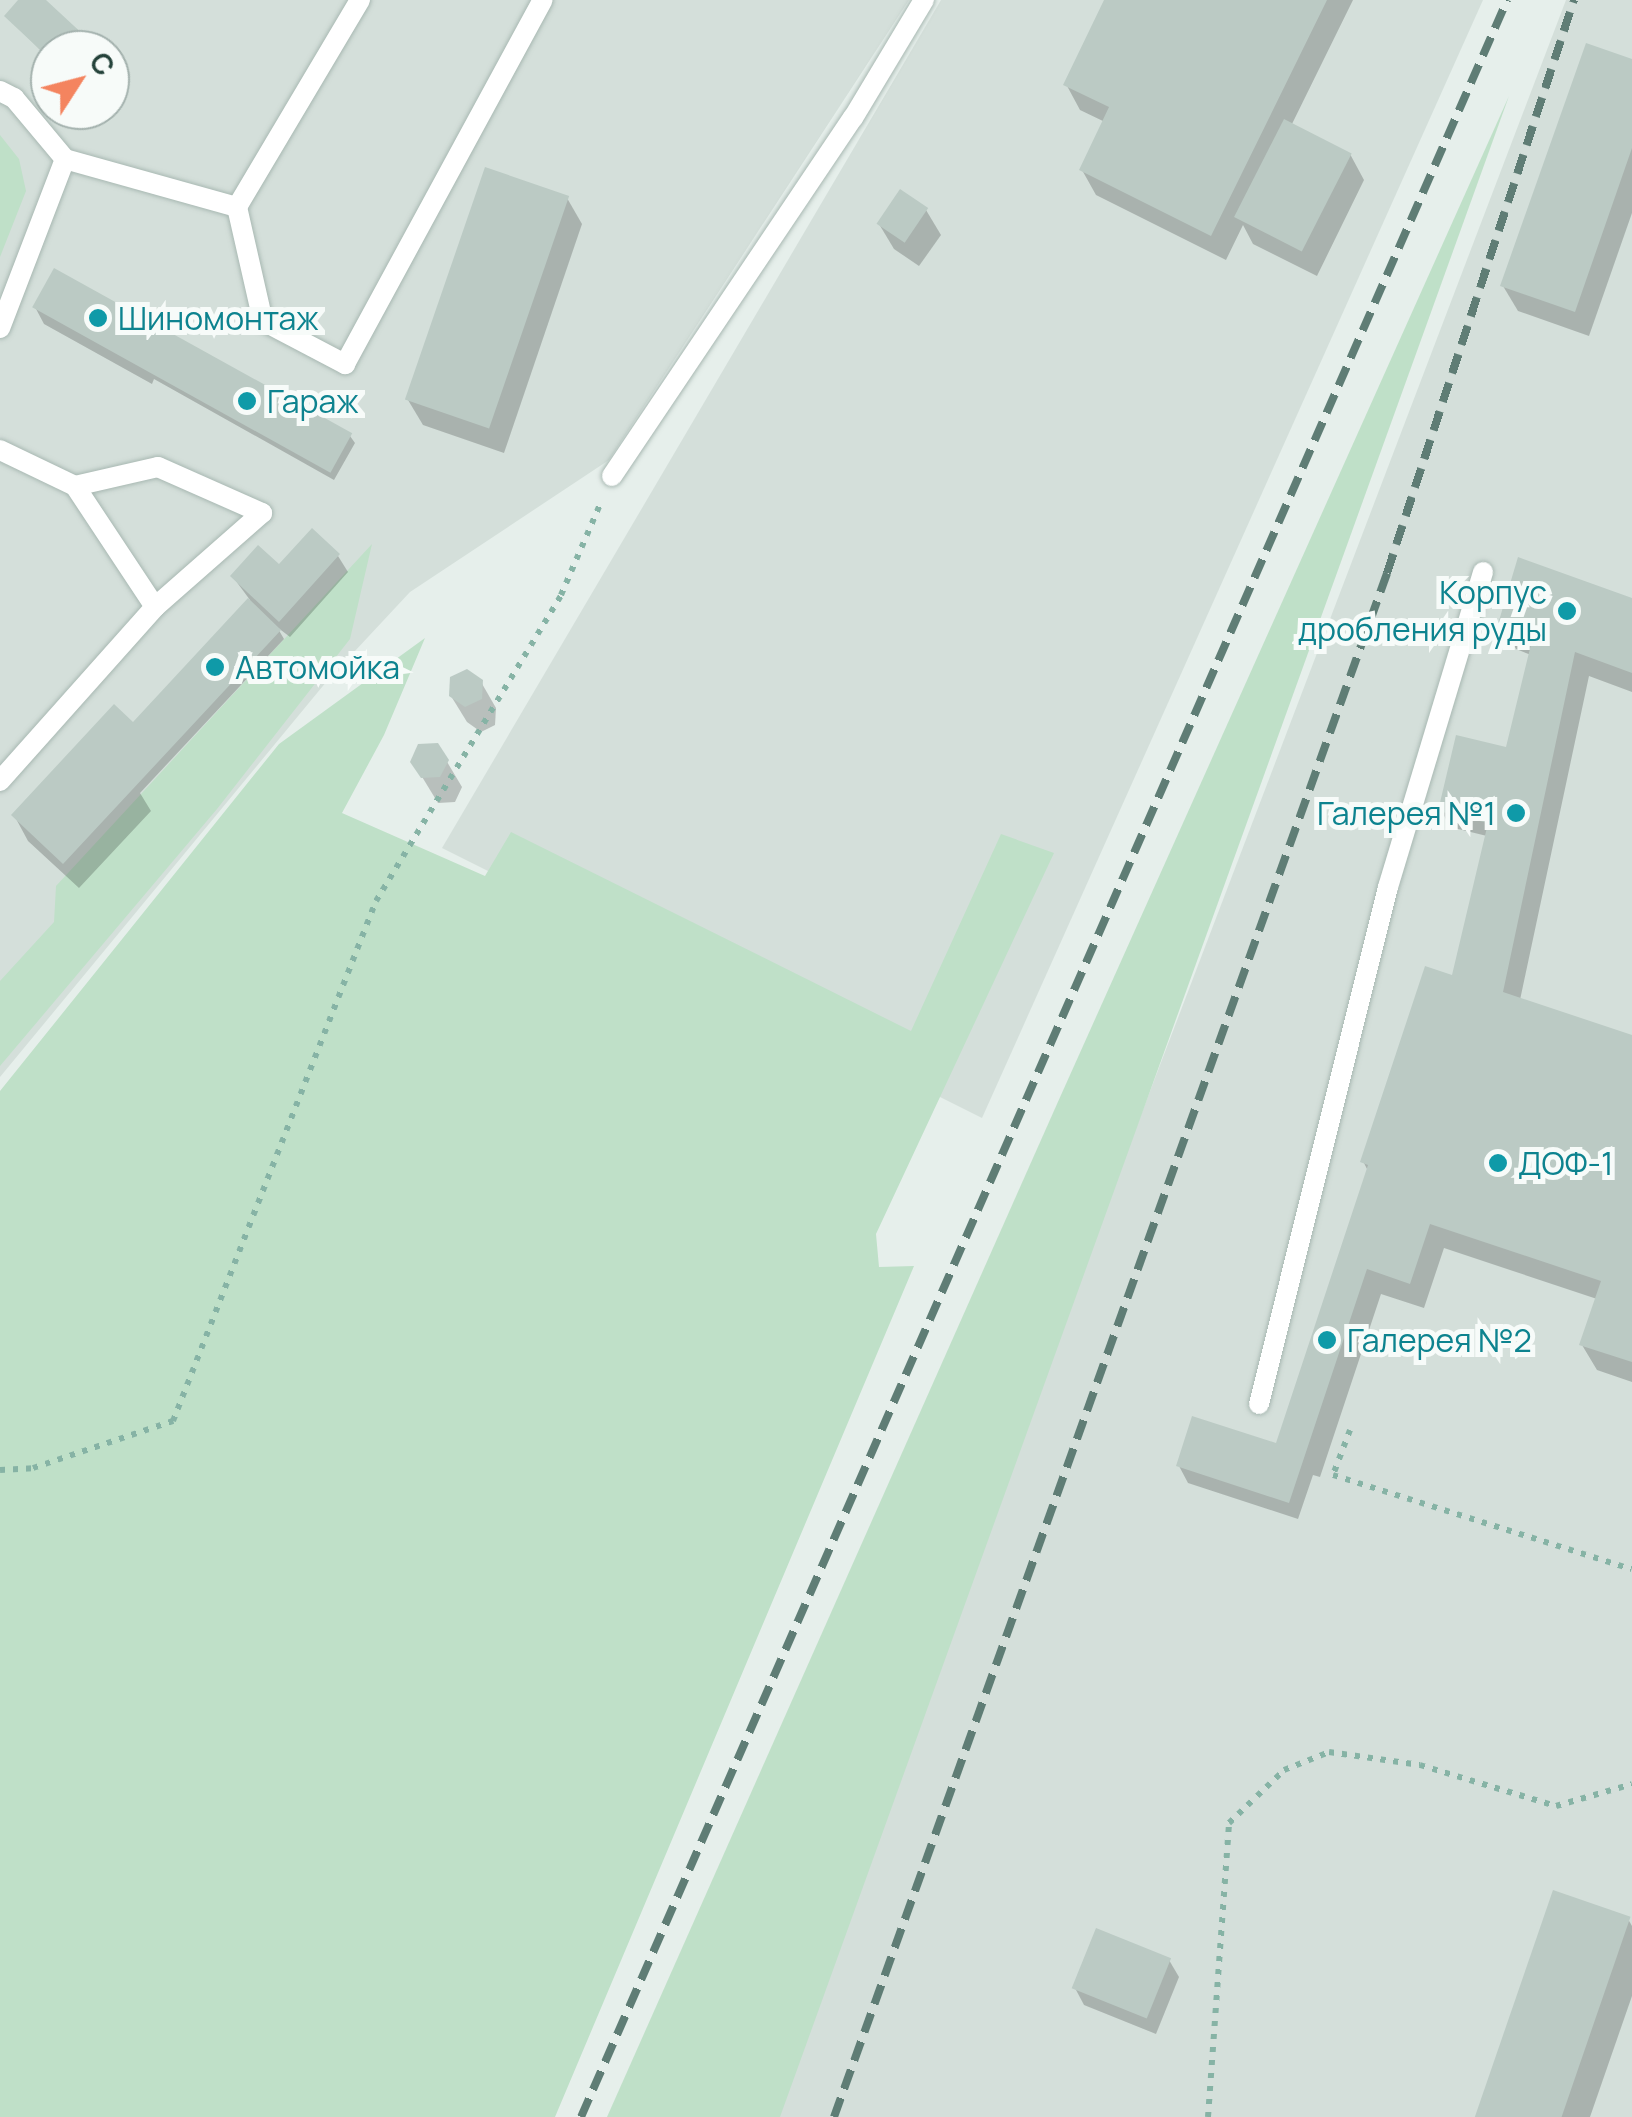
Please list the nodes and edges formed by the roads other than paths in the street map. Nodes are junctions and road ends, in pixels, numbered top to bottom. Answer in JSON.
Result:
{"nodes":[{"id":1,"x":360,"y":0,"type":"edge"},
{"id":2,"x":543,"y":0,"type":"edge"},
{"id":3,"x":924,"y":0,"type":"edge"},
{"id":4,"x":0,"y":90,"type":"edge"},
{"id":5,"x":65,"y":160,"type":"junction"},
{"id":6,"x":237,"y":208,"type":"junction"},
{"id":7,"x":0,"y":328,"type":"edge"},
{"id":8,"x":0,"y":450,"type":"edge"},
{"id":9,"x":612,"y":476,"type":"road end"},
{"id":10,"x":75,"y":486,"type":"junction"},
{"id":11,"x":1483,"y":572,"type":"dead end"},
{"id":12,"x":155,"y":607,"type":"junction"},
{"id":13,"x":0,"y":781,"type":"edge"},
{"id":14,"x":1259,"y":1404,"type":"dead end"}],
"edges":[{"from":1,"to":6,"type":"lane"},
{"from":2,"to":6,"type":"lane"},
{"from":3,"to":9,"type":"lane"},
{"from":4,"to":5,"type":"lane"},
{"from":5,"to":6,"type":"lane"},
{"from":5,"to":7,"type":"lane"},
{"from":8,"to":10,"type":"lane"},
{"from":10,"to":12,"type":"lane"},
{"from":10,"to":12,"type":"lane"},
{"from":11,"to":14,"type":"lane"},
{"from":12,"to":13,"type":"lane"}]}
